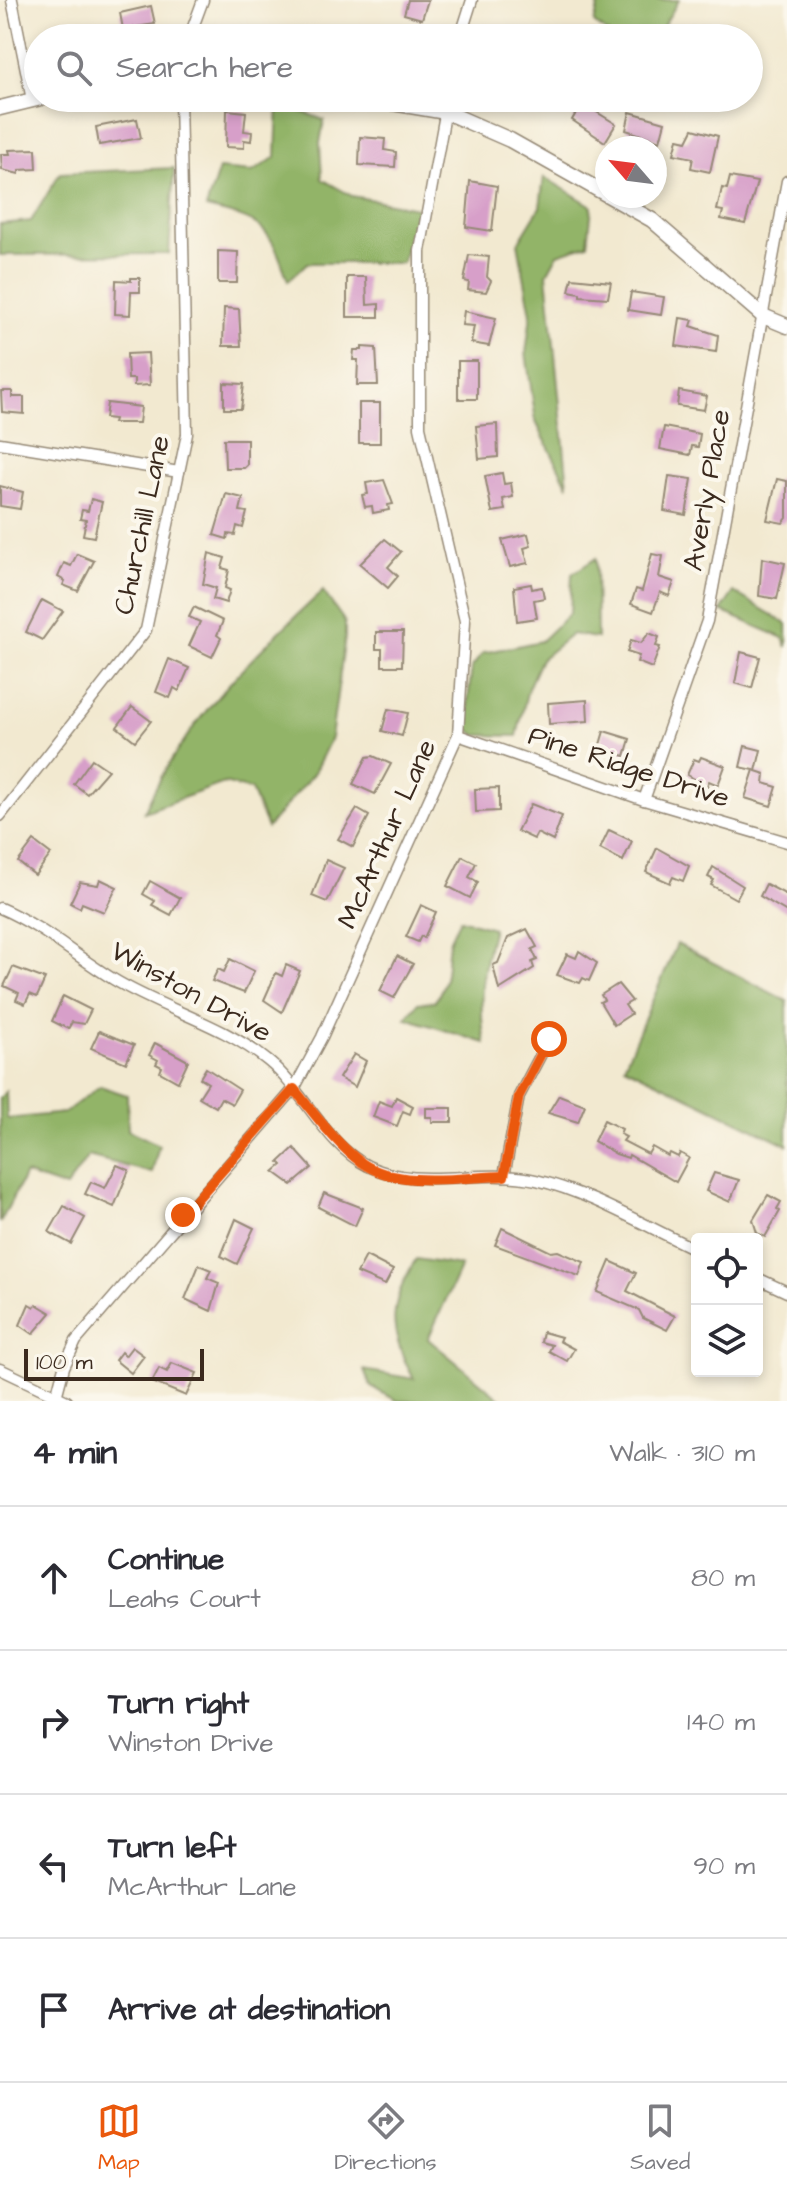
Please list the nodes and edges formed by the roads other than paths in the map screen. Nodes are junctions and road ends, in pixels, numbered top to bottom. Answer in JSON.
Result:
{"nodes":[{"id":1,"x":12,"y":0,"type":"edge"},
{"id":2,"x":203,"y":0,"type":"edge"},
{"id":3,"x":472,"y":0,"type":"edge"},
{"id":4,"x":194,"y":24,"type":"edge"},
{"id":5,"x":464,"y":24,"type":"edge"},
{"id":6,"x":24,"y":50,"type":"edge"},
{"id":7,"x":24,"y":102,"type":"edge"},
{"id":8,"x":0,"y":108,"type":"edge"},
{"id":9,"x":180,"y":112,"type":"edge"},
{"id":10,"x":446,"y":112,"type":"edge"},
{"id":11,"x":460,"y":112,"type":"edge"},
{"id":12,"x":787,"y":181,"type":"edge"},
{"id":13,"x":763,"y":316,"type":"junction"},
{"id":14,"x":787,"y":326,"type":"edge"},
{"id":15,"x":0,"y":443,"type":"edge"},
{"id":16,"x":179,"y":472,"type":"junction"},
{"id":17,"x":458,"y":735,"type":"junction"},
{"id":18,"x":644,"y":800,"type":"junction"},
{"id":19,"x":0,"y":816,"type":"edge"},
{"id":20,"x":787,"y":842,"type":"edge"},
{"id":21,"x":0,"y":908,"type":"edge"},
{"id":22,"x":549,"y":1039,"type":"dead end"},
{"id":23,"x":294,"y":1089,"type":"junction"},
{"id":24,"x":504,"y":1176,"type":"junction"},
{"id":25,"x":691,"y":1247,"type":"edge"},
{"id":26,"x":763,"y":1281,"type":"edge"},
{"id":27,"x":787,"y":1292,"type":"edge"},
{"id":28,"x":0,"y":1369,"type":"edge"},
{"id":29,"x":60,"y":1399,"type":"edge"}],
"edges":[{"from":1,"to":6,"type":"street"},
{"from":2,"to":4,"type":"street"},
{"from":3,"to":5,"type":"street"},
{"from":7,"to":8,"type":"street"},
{"from":9,"to":16,"type":"street","name":"Churchill Lane"},
{"from":10,"to":17,"type":"street","name":"McArthur Lane"},
{"from":11,"to":13,"type":"street"},
{"from":12,"to":13,"type":"street","name":"Averly Place"},
{"from":13,"to":14,"type":"street"},
{"from":13,"to":18,"type":"street","name":"Averly Place"},
{"from":15,"to":16,"type":"street"},
{"from":16,"to":19,"type":"street","name":"Churchill Lane"},
{"from":17,"to":18,"type":"street","name":"Pine Ridge Drive"},
{"from":17,"to":23,"type":"street","name":"McArthur Lane"},
{"from":18,"to":20,"type":"street","name":"Pine Ridge Drive"},
{"from":21,"to":23,"type":"street","name":"Winston Drive"},
{"from":22,"to":24,"type":"street"},
{"from":23,"to":24,"type":"street","name":"Winston Drive"},
{"from":23,"to":29,"type":"street","name":"McArthur Lane"},
{"from":24,"to":25,"type":"street","name":"Winston Drive"},
{"from":26,"to":27,"type":"street"},
{"from":28,"to":29,"type":"street"}]}
